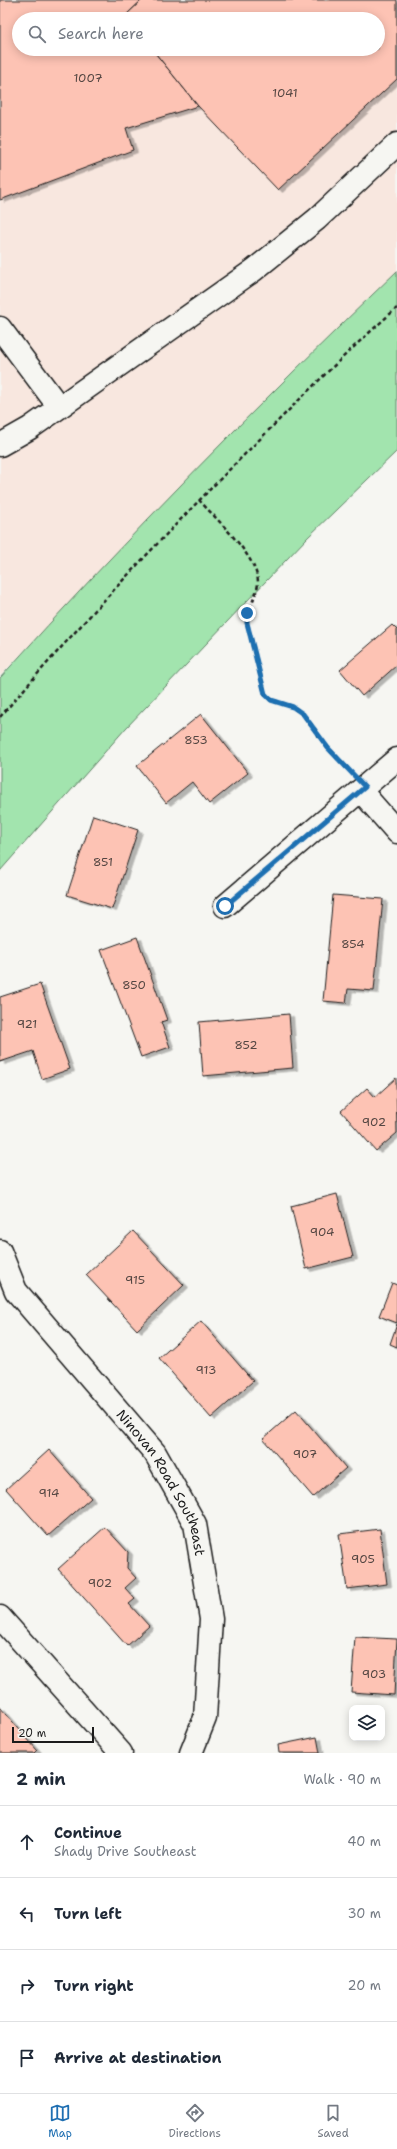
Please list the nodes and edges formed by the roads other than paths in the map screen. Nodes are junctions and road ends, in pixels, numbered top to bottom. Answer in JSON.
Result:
{"nodes":[{"id":1,"x":397,"y":144,"type":"edge"},
{"id":2,"x":0,"y":328,"type":"edge"},
{"id":3,"x":59,"y":407,"type":"junction"},
{"id":4,"x":0,"y":445,"type":"edge"},
{"id":5,"x":397,"y":759,"type":"edge"},
{"id":6,"x":363,"y":789,"type":"junction"},
{"id":7,"x":397,"y":832,"type":"edge"},
{"id":8,"x":225,"y":906,"type":"dead end"},
{"id":9,"x":0,"y":1251,"type":"edge"},
{"id":10,"x":0,"y":1617,"type":"edge"},
{"id":11,"x":121,"y":1753,"type":"edge"},
{"id":12,"x":191,"y":1753,"type":"edge"}],
"edges":[{"from":1,"to":3,"type":"street"},
{"from":2,"to":3,"type":"street"},
{"from":3,"to":4,"type":"street"},
{"from":5,"to":6,"type":"street"},
{"from":6,"to":7,"type":"street"},
{"from":6,"to":8,"type":"street"},
{"from":9,"to":12,"type":"street","name":"Ninovan Road Southeast"},
{"from":10,"to":11,"type":"street"}]}
